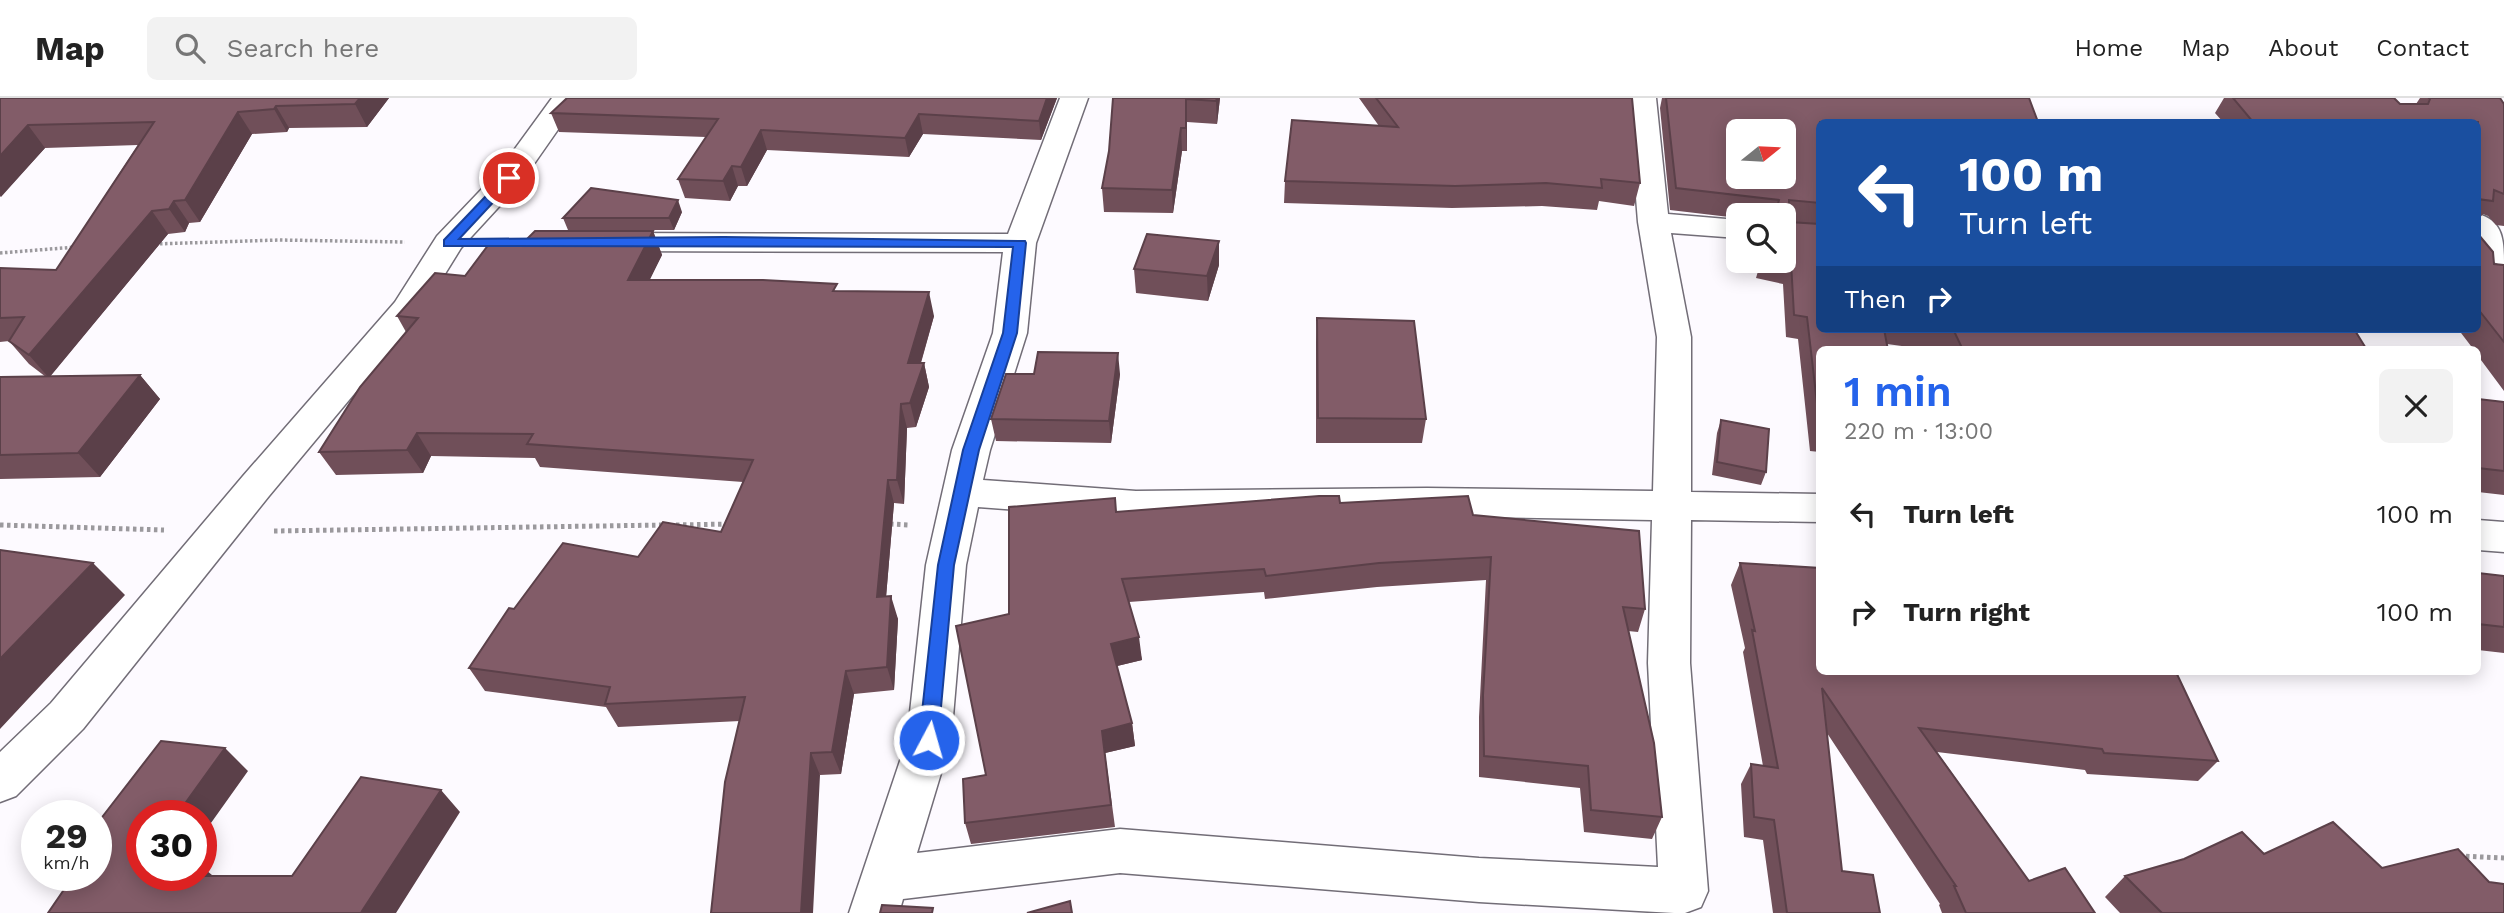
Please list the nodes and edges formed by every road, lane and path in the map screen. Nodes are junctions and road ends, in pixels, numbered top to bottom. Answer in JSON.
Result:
{"nodes":[{"id":1,"x":566,"y":98,"type":"edge"},
{"id":2,"x":1074,"y":98,"type":"edge"},
{"id":3,"x":1642,"y":98,"type":"edge"},
{"id":4,"x":1653,"y":222,"type":"junction"},
{"id":5,"x":2481,"y":227,"type":"edge"},
{"id":6,"x":1726,"y":228,"type":"edge"},
{"id":7,"x":448,"y":243,"type":"junction"},
{"id":8,"x":486,"y":243,"type":"edge"},
{"id":9,"x":577,"y":243,"type":"edge"},
{"id":10,"x":1020,"y":243,"type":"junction"},
{"id":11,"x":146,"y":244,"type":"dead end"},
{"id":12,"x":81,"y":246,"type":"edge"},
{"id":13,"x":0,"y":253,"type":"edge"},
{"id":14,"x":2504,"y":256,"type":"edge"},
{"id":15,"x":2481,"y":274,"type":"edge"},
{"id":16,"x":2504,"y":275,"type":"edge"},
{"id":17,"x":962,"y":492,"type":"junction"},
{"id":18,"x":1671,"y":504,"type":"junction"},
{"id":19,"x":1816,"y":508,"type":"edge"},
{"id":20,"x":878,"y":523,"type":"edge"},
{"id":21,"x":743,"y":524,"type":"edge"},
{"id":22,"x":0,"y":525,"type":"edge"},
{"id":23,"x":954,"y":528,"type":"junction"},
{"id":24,"x":219,"y":532,"type":"junction"},
{"id":25,"x":2481,"y":535,"type":"edge"},
{"id":26,"x":2504,"y":537,"type":"edge"},
{"id":27,"x":0,"y":782,"type":"edge"},
{"id":28,"x":2452,"y":856,"type":"edge"},
{"id":29,"x":2504,"y":858,"type":"edge"},
{"id":30,"x":878,"y":896,"type":"edge"}],
"edges":[{"from":1,"to":7,"type":"street"},
{"from":2,"to":10,"type":"street"},
{"from":3,"to":4,"type":"street"},
{"from":4,"to":6,"type":"street"},
{"from":4,"to":18,"type":"street"},
{"from":5,"to":14,"type":"street"},
{"from":7,"to":8,"type":"street"},
{"from":7,"to":11,"type":"path"},
{"from":7,"to":24,"type":"street"},
{"from":9,"to":10,"type":"street"},
{"from":10,"to":17,"type":"street"},
{"from":12,"to":13,"type":"path"},
{"from":15,"to":16,"type":"street"},
{"from":17,"to":18,"type":"street"},
{"from":17,"to":23,"type":"street"},
{"from":18,"to":19,"type":"street"},
{"from":18,"to":30,"type":"street"},
{"from":20,"to":23,"type":"path"},
{"from":21,"to":24,"type":"path"},
{"from":22,"to":24,"type":"path"},
{"from":23,"to":30,"type":"street"},
{"from":24,"to":27,"type":"street"},
{"from":25,"to":26,"type":"street"},
{"from":28,"to":29,"type":"path"}]}
